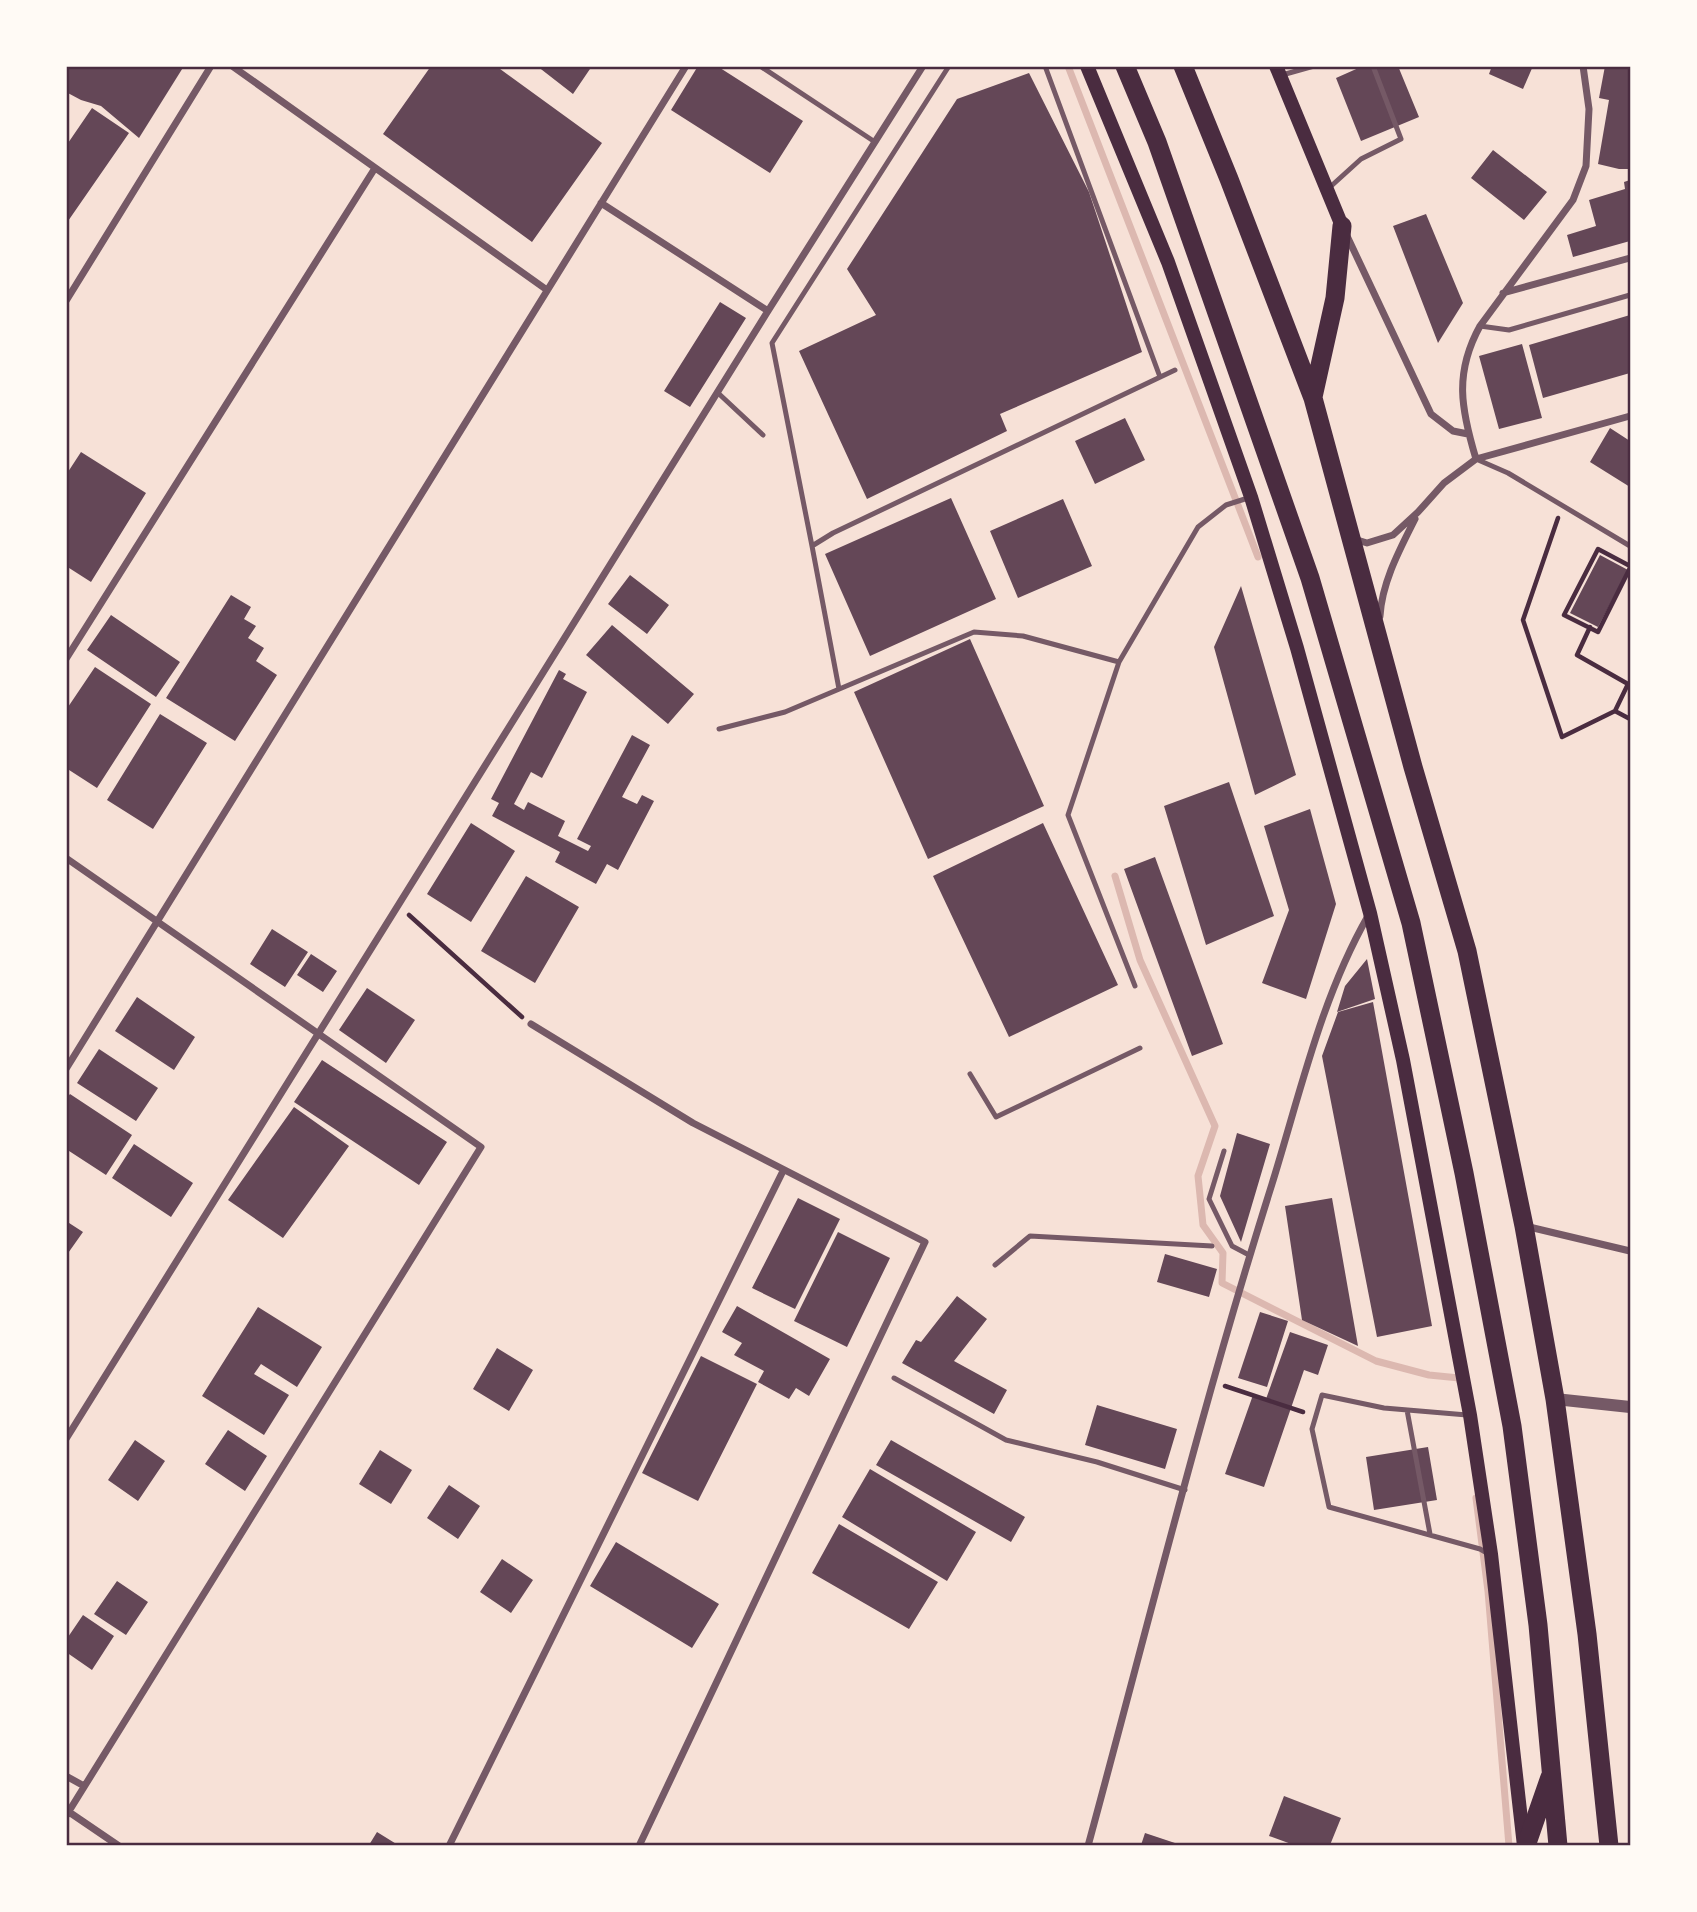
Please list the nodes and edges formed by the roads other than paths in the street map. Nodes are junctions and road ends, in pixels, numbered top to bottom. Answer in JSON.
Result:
{"nodes":[{"id":1,"x":211,"y":66,"type":"edge"},
{"id":2,"x":232,"y":66,"type":"edge"},
{"id":3,"x":686,"y":66,"type":"edge"},
{"id":4,"x":760,"y":66,"type":"edge"},
{"id":5,"x":923,"y":66,"type":"edge"},
{"id":6,"x":949,"y":66,"type":"edge"},
{"id":7,"x":1045,"y":66,"type":"edge"},
{"id":8,"x":1087,"y":66,"type":"edge"},
{"id":9,"x":1125,"y":66,"type":"edge"},
{"id":10,"x":1182,"y":66,"type":"edge"},
{"id":11,"x":1314,"y":66,"type":"edge"},
{"id":12,"x":1373,"y":66,"type":"edge"},
{"id":13,"x":1584,"y":66,"type":"edge"},
{"id":14,"x":1278,"y":71,"type":"edge"},
{"id":15,"x":875,"y":142,"type":"junction"},
{"id":16,"x":376,"y":168,"type":"junction"},
{"id":17,"x":1327,"y":190,"type":"junction"},
{"id":18,"x":601,"y":203,"type":"junction"},
{"id":19,"x":1342,"y":226,"type":"junction"},
{"id":20,"x":1630,"y":257,"type":"edge"},
{"id":21,"x":547,"y":289,"type":"junction"},
{"id":22,"x":1502,"y":294,"type":"junction"},
{"id":23,"x":1630,"y":295,"type":"edge"},
{"id":24,"x":66,"y":301,"type":"edge"},
{"id":25,"x":768,"y":311,"type":"junction"},
{"id":26,"x":1480,"y":326,"type":"junction"},
{"id":27,"x":1175,"y":370,"type":"dead end"},
{"id":28,"x":1160,"y":377,"type":"junction"},
{"id":29,"x":717,"y":392,"type":"junction"},
{"id":30,"x":1313,"y":398,"type":"junction"},
{"id":31,"x":1630,"y":416,"type":"edge"},
{"id":32,"x":1468,"y":434,"type":"junction"},
{"id":33,"x":763,"y":435,"type":"dead end"},
{"id":34,"x":1476,"y":459,"type":"junction"},
{"id":35,"x":1247,"y":498,"type":"junction"},
{"id":36,"x":1418,"y":512,"type":"junction"},
{"id":37,"x":1352,"y":538,"type":"junction"},
{"id":38,"x":811,"y":546,"type":"junction"},
{"id":39,"x":1630,"y":546,"type":"edge"},
{"id":40,"x":1378,"y":638,"type":"junction"},
{"id":41,"x":66,"y":659,"type":"edge"},
{"id":42,"x":1119,"y":662,"type":"junction"},
{"id":43,"x":839,"y":689,"type":"junction"},
{"id":44,"x":719,"y":729,"type":"dead end"},
{"id":45,"x":66,"y":859,"type":"edge"},
{"id":46,"x":1370,"y":913,"type":"junction"},
{"id":47,"x":159,"y":923,"type":"junction"},
{"id":48,"x":1135,"y":986,"type":"dead end"},
{"id":49,"x":531,"y":1024,"type":"road end"},
{"id":50,"x":317,"y":1034,"type":"junction"},
{"id":51,"x":1140,"y":1048,"type":"dead end"},
{"id":52,"x":66,"y":1069,"type":"edge"},
{"id":53,"x":970,"y":1074,"type":"dead end"},
{"id":54,"x":1224,"y":1151,"type":"dead end"},
{"id":55,"x":783,"y":1171,"type":"junction"},
{"id":56,"x":1524,"y":1226,"type":"junction"},
{"id":57,"x":1212,"y":1246,"type":"dead end"},
{"id":58,"x":1630,"y":1251,"type":"edge"},
{"id":59,"x":1249,"y":1255,"type":"junction"},
{"id":60,"x":995,"y":1265,"type":"dead end"},
{"id":61,"x":894,"y":1378,"type":"dead end"},
{"id":62,"x":1555,"y":1399,"type":"junction"},
{"id":63,"x":1630,"y":1407,"type":"edge"},
{"id":64,"x":1407,"y":1410,"type":"junction"},
{"id":65,"x":1466,"y":1415,"type":"junction"},
{"id":66,"x":66,"y":1439,"type":"edge"},
{"id":67,"x":1185,"y":1490,"type":"junction"},
{"id":68,"x":1430,"y":1534,"type":"junction"},
{"id":69,"x":1491,"y":1554,"type":"junction"},
{"id":70,"x":1552,"y":1769,"type":"junction"},
{"id":71,"x":66,"y":1776,"type":"edge"},
{"id":72,"x":84,"y":1786,"type":"junction"},
{"id":73,"x":68,"y":1814,"type":"edge"},
{"id":74,"x":119,"y":1846,"type":"edge"},
{"id":75,"x":449,"y":1846,"type":"edge"},
{"id":76,"x":639,"y":1846,"type":"edge"},
{"id":77,"x":1088,"y":1846,"type":"edge"},
{"id":78,"x":1525,"y":1846,"type":"edge"},
{"id":79,"x":1558,"y":1846,"type":"edge"},
{"id":80,"x":1609,"y":1846,"type":"edge"}],
"edges":[{"from":1,"to":24,"type":"street"},
{"from":2,"to":16,"type":"street"},
{"from":3,"to":18,"type":"street"},
{"from":4,"to":15,"type":"lane"},
{"from":5,"to":15,"type":"street"},
{"from":6,"to":38,"type":"lane"},
{"from":7,"to":28,"type":"lane"},
{"from":8,"to":35,"type":"main road"},
{"from":9,"to":70,"type":"highway"},
{"from":10,"to":30,"type":"highway"},
{"from":11,"to":14,"type":"lane"},
{"from":12,"to":17,"type":"lane"},
{"from":13,"to":22,"type":"street"},
{"from":14,"to":17,"type":"main road"},
{"from":15,"to":25,"type":"street"},
{"from":16,"to":21,"type":"street"},
{"from":16,"to":41,"type":"street"},
{"from":17,"to":19,"type":"main road"},
{"from":18,"to":21,"type":"street"},
{"from":18,"to":25,"type":"street"},
{"from":19,"to":30,"type":"highway"},
{"from":19,"to":32,"type":"street"},
{"from":20,"to":22,"type":"street"},
{"from":21,"to":47,"type":"street"},
{"from":22,"to":26,"type":"street"},
{"from":23,"to":26,"type":"lane"},
{"from":25,"to":29,"type":"street"},
{"from":26,"to":32,"type":"street"},
{"from":27,"to":28,"type":"lane"},
{"from":28,"to":38,"type":"lane"},
{"from":29,"to":33,"type":"lane"},
{"from":29,"to":50,"type":"street"},
{"from":30,"to":37,"type":"highway"},
{"from":31,"to":34,"type":"street"},
{"from":32,"to":34,"type":"street"},
{"from":34,"to":36,"type":"street"},
{"from":34,"to":39,"type":"lane"},
{"from":35,"to":42,"type":"lane"},
{"from":35,"to":46,"type":"main road"},
{"from":36,"to":37,"type":"street"},
{"from":36,"to":40,"type":"street"},
{"from":37,"to":40,"type":"highway"},
{"from":38,"to":43,"type":"lane"},
{"from":40,"to":56,"type":"highway"},
{"from":42,"to":43,"type":"lane"},
{"from":42,"to":48,"type":"lane"},
{"from":43,"to":44,"type":"lane"},
{"from":45,"to":47,"type":"street"},
{"from":46,"to":59,"type":"street"},
{"from":46,"to":65,"type":"main road"},
{"from":47,"to":50,"type":"street"},
{"from":47,"to":52,"type":"street"},
{"from":49,"to":55,"type":"street"},
{"from":50,"to":66,"type":"street"},
{"from":50,"to":72,"type":"street"},
{"from":51,"to":53,"type":"lane"},
{"from":54,"to":59,"type":"lane"},
{"from":55,"to":75,"type":"street"},
{"from":55,"to":76,"type":"street"},
{"from":56,"to":58,"type":"street"},
{"from":56,"to":62,"type":"highway"},
{"from":57,"to":60,"type":"lane"},
{"from":59,"to":67,"type":"street"},
{"from":61,"to":67,"type":"lane"},
{"from":62,"to":63,"type":"street"},
{"from":62,"to":80,"type":"highway"},
{"from":64,"to":65,"type":"lane"},
{"from":64,"to":68,"type":"lane"},
{"from":64,"to":68,"type":"lane"},
{"from":65,"to":69,"type":"main road"},
{"from":67,"to":77,"type":"street"},
{"from":68,"to":69,"type":"lane"},
{"from":69,"to":78,"type":"main road"},
{"from":70,"to":78,"type":"highway"},
{"from":70,"to":79,"type":"highway"},
{"from":71,"to":72,"type":"street"},
{"from":72,"to":73,"type":"street"},
{"from":73,"to":74,"type":"street"}]}
